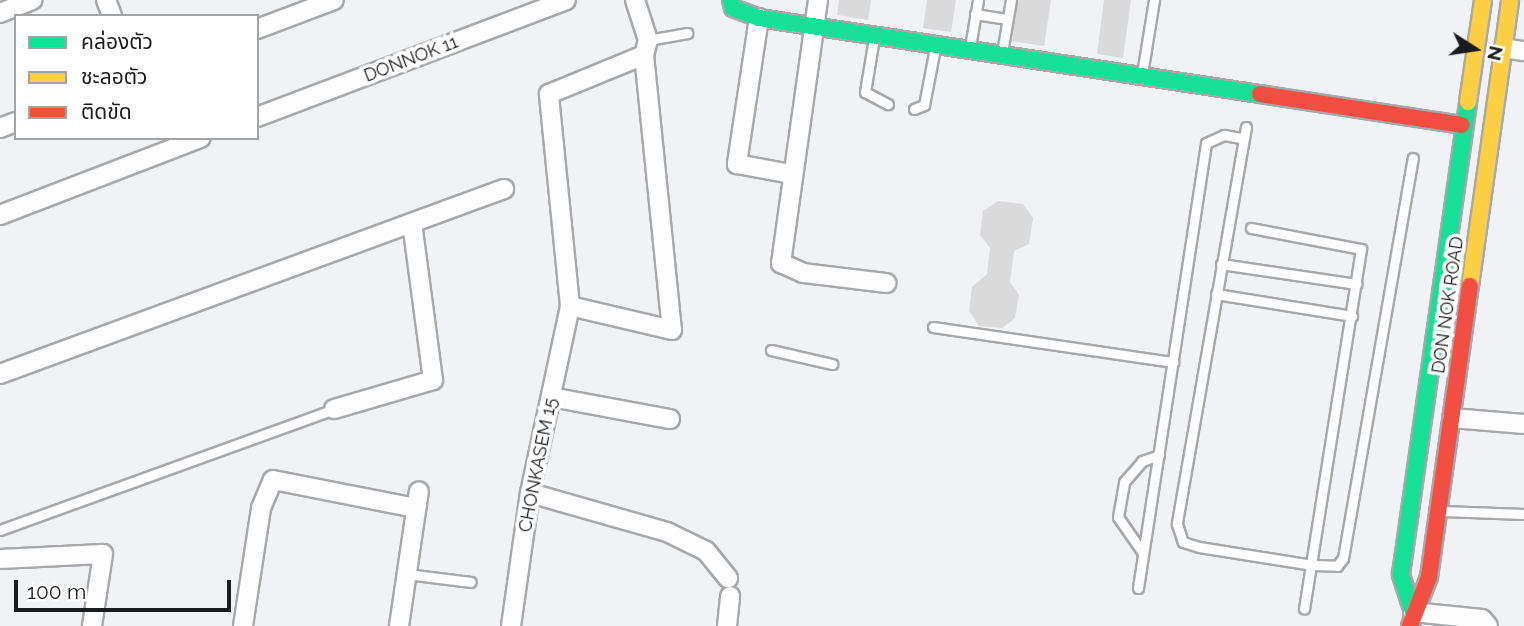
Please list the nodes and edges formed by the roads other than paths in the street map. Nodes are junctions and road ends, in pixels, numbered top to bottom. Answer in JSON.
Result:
{"nodes":[{"id":1,"x":33,"y":0,"type":"edge"},
{"id":2,"x":334,"y":0,"type":"edge"},
{"id":3,"x":566,"y":0,"type":"edge"},
{"id":4,"x":635,"y":0,"type":"edge"},
{"id":5,"x":732,"y":0,"type":"edge"},
{"id":6,"x":818,"y":0,"type":"edge"},
{"id":7,"x":978,"y":0,"type":"edge"},
{"id":8,"x":1011,"y":0,"type":"edge"},
{"id":9,"x":1154,"y":0,"type":"edge"},
{"id":10,"x":1483,"y":0,"type":"edge"},
{"id":11,"x":1514,"y":7,"type":"edge"},
{"id":12,"x":0,"y":13,"type":"edge"},
{"id":13,"x":975,"y":14,"type":"junction"},
{"id":14,"x":759,"y":18,"type":"junction"},
{"id":15,"x":1008,"y":19,"type":"junction"},
{"id":16,"x":814,"y":25,"type":"junction"},
{"id":17,"x":259,"y":28,"type":"edge"},
{"id":18,"x":687,"y":33,"type":"dead end"},
{"id":19,"x":874,"y":36,"type":"junction"},
{"id":20,"x":935,"y":46,"type":"junction"},
{"id":21,"x":646,"y":48,"type":"junction"},
{"id":22,"x":1504,"y":48,"type":"junction"},
{"id":23,"x":970,"y":51,"type":"junction"},
{"id":24,"x":1524,"y":51,"type":"edge"},
{"id":25,"x":1002,"y":54,"type":"junction"},
{"id":26,"x":1142,"y":74,"type":"junction"},
{"id":27,"x":888,"y":104,"type":"dead end"},
{"id":28,"x":914,"y":109,"type":"dead end"},
{"id":29,"x":259,"y":116,"type":"edge"},
{"id":30,"x":1462,"y":125,"type":"junction"},
{"id":31,"x":1246,"y":127,"type":"dead end"},
{"id":32,"x":1241,"y":138,"type":"junction"},
{"id":33,"x":196,"y":140,"type":"edge"},
{"id":34,"x":1413,"y":158,"type":"dead end"},
{"id":35,"x":791,"y":174,"type":"junction"},
{"id":36,"x":504,"y":189,"type":"dead end"},
{"id":37,"x":0,"y":215,"type":"edge"},
{"id":38,"x":412,"y":223,"type":"junction"},
{"id":39,"x":1251,"y":228,"type":"dead end"},
{"id":40,"x":1221,"y":264,"type":"junction"},
{"id":41,"x":886,"y":283,"type":"dead end"},
{"id":42,"x":1357,"y":284,"type":"junction"},
{"id":43,"x":1216,"y":294,"type":"junction"},
{"id":44,"x":570,"y":306,"type":"junction"},
{"id":45,"x":1352,"y":316,"type":"junction"},
{"id":46,"x":933,"y":327,"type":"dead end"},
{"id":47,"x":771,"y":350,"type":"dead end"},
{"id":48,"x":1173,"y":362,"type":"junction"},
{"id":49,"x":832,"y":364,"type":"dead end"},
{"id":50,"x":0,"y":374,"type":"edge"},
{"id":51,"x":551,"y":397,"type":"junction"},
{"id":52,"x":334,"y":409,"type":"joint"},
{"id":53,"x":1451,"y":418,"type":"junction"},
{"id":54,"x":670,"y":419,"type":"dead end"},
{"id":55,"x":1524,"y":424,"type":"edge"},
{"id":56,"x":1159,"y":455,"type":"junction"},
{"id":57,"x":530,"y":493,"type":"junction"},
{"id":58,"x":1438,"y":511,"type":"junction"},
{"id":59,"x":1524,"y":514,"type":"edge"},
{"id":60,"x":0,"y":530,"type":"edge"},
{"id":61,"x":1143,"y":553,"type":"junction"},
{"id":62,"x":0,"y":559,"type":"edge"},
{"id":63,"x":1313,"y":565,"type":"junction"},
{"id":64,"x":407,"y":574,"type":"junction"},
{"id":65,"x":728,"y":578,"type":"dead end"},
{"id":66,"x":471,"y":582,"type":"dead end"},
{"id":67,"x":1138,"y":588,"type":"dead end"},
{"id":68,"x":730,"y":596,"type":"dead end"},
{"id":69,"x":1304,"y":609,"type":"dead end"},
{"id":70,"x":1411,"y":619,"type":"edge"},
{"id":71,"x":92,"y":626,"type":"edge"},
{"id":72,"x":243,"y":626,"type":"edge"},
{"id":73,"x":399,"y":626,"type":"edge"},
{"id":74,"x":512,"y":626,"type":"edge"},
{"id":75,"x":727,"y":626,"type":"edge"},
{"id":76,"x":1488,"y":626,"type":"edge"}],
"edges":[{"from":1,"to":12,"type":"street"},
{"from":2,"to":17,"type":"street"},
{"from":3,"to":29,"type":"street","name":"DONNOK 11"},
{"from":4,"to":21,"type":"street"},
{"from":5,"to":14,"type":"main road"},
{"from":6,"to":16,"type":"street"},
{"from":7,"to":13,"type":"lane"},
{"from":8,"to":15,"type":"lane"},
{"from":9,"to":26,"type":"lane"},
{"from":10,"to":30,"type":"main road","name":"DON NOK ROAD"},
{"from":11,"to":22,"type":"main road","name":"DON NOK ROAD"},
{"from":13,"to":15,"type":"lane"},
{"from":13,"to":23,"type":"lane"},
{"from":14,"to":16,"type":"main road"},
{"from":14,"to":35,"type":"street"},
{"from":15,"to":25,"type":"lane"},
{"from":16,"to":19,"type":"main road"},
{"from":16,"to":35,"type":"street"},
{"from":18,"to":21,"type":"lane"},
{"from":19,"to":20,"type":"main road"},
{"from":19,"to":27,"type":"lane"},
{"from":20,"to":23,"type":"main road"},
{"from":20,"to":28,"type":"lane"},
{"from":21,"to":44,"type":"street","name":"CHONKASEM 15"},
{"from":21,"to":44,"type":"street"},
{"from":22,"to":24,"type":"street"},
{"from":22,"to":53,"type":"main road","name":"DON NOK ROAD"},
{"from":23,"to":25,"type":"main road"},
{"from":25,"to":26,"type":"main road"},
{"from":26,"to":30,"type":"main road"},
{"from":30,"to":70,"type":"main road","name":"DON NOK ROAD"},
{"from":31,"to":32,"type":"lane"},
{"from":32,"to":40,"type":"lane"},
{"from":32,"to":48,"type":"lane"},
{"from":33,"to":37,"type":"street"},
{"from":34,"to":63,"type":"lane"},
{"from":35,"to":41,"type":"street"},
{"from":36,"to":38,"type":"street"},
{"from":38,"to":50,"type":"street"},
{"from":38,"to":52,"type":"street"},
{"from":39,"to":42,"type":"lane"},
{"from":40,"to":42,"type":"lane"},
{"from":40,"to":43,"type":"lane"},
{"from":42,"to":45,"type":"lane"},
{"from":43,"to":45,"type":"lane"},
{"from":43,"to":63,"type":"lane"},
{"from":44,"to":51,"type":"street","name":"CHONKASEM 15"},
{"from":45,"to":63,"type":"lane"},
{"from":46,"to":48,"type":"lane"},
{"from":47,"to":49,"type":"lane"},
{"from":48,"to":56,"type":"lane"},
{"from":51,"to":54,"type":"street"},
{"from":51,"to":57,"type":"street","name":"CHONKASEM 15"},
{"from":52,"to":60,"type":"lane"},
{"from":53,"to":55,"type":"street"},
{"from":53,"to":58,"type":"main road","name":"DON NOK ROAD"},
{"from":56,"to":61,"type":"lane"},
{"from":56,"to":61,"type":"lane"},
{"from":57,"to":65,"type":"street"},
{"from":57,"to":74,"type":"street","name":"CHONKASEM 15"},
{"from":58,"to":59,"type":"lane"},
{"from":58,"to":70,"type":"main road","name":"DON NOK ROAD"},
{"from":61,"to":67,"type":"lane"},
{"from":62,"to":71,"type":"street"},
{"from":63,"to":69,"type":"lane"},
{"from":64,"to":66,"type":"lane"},
{"from":64,"to":72,"type":"street"},
{"from":64,"to":73,"type":"street"},
{"from":68,"to":75,"type":"street"},
{"from":70,"to":76,"type":"street"}]}
